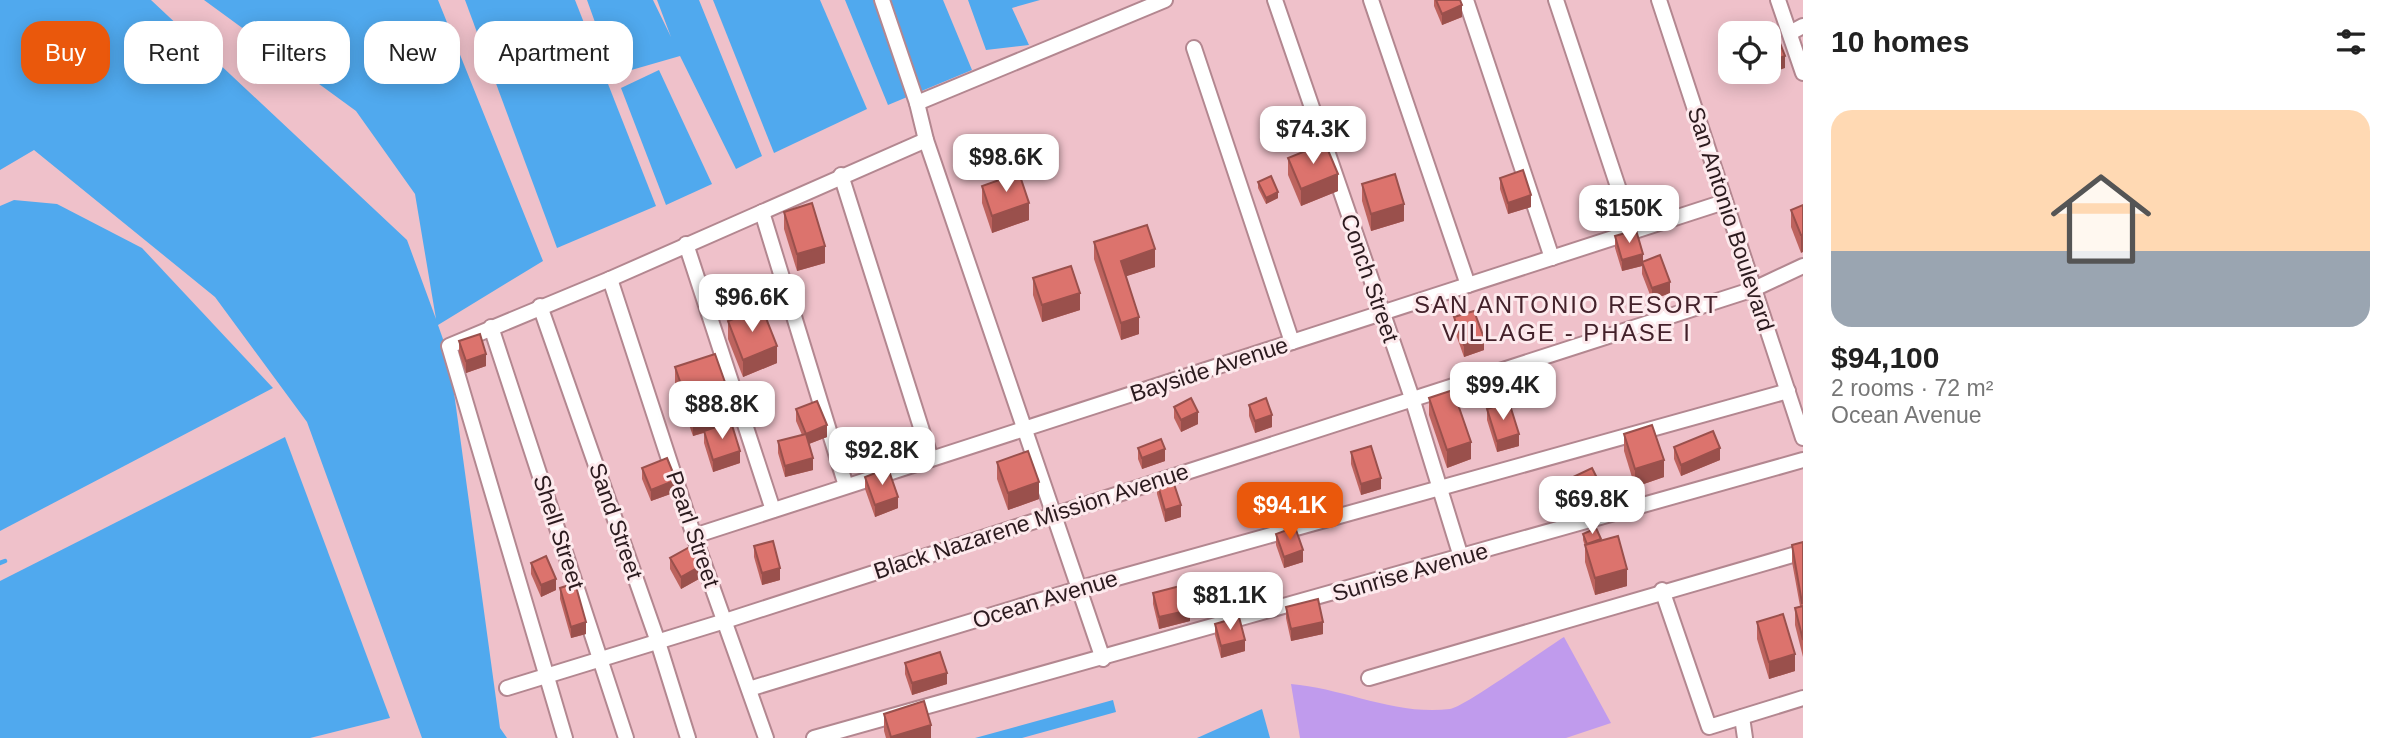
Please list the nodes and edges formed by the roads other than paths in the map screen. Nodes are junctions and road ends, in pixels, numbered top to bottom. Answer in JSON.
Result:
{"nodes":[{"id":1,"x":882,"y":0,"type":"edge"},
{"id":2,"x":1165,"y":0,"type":"edge"},
{"id":3,"x":1275,"y":0,"type":"edge"},
{"id":4,"x":1371,"y":0,"type":"edge"},
{"id":5,"x":1466,"y":0,"type":"edge"},
{"id":6,"x":1556,"y":0,"type":"edge"},
{"id":7,"x":1659,"y":0,"type":"edge"},
{"id":8,"x":1779,"y":0,"type":"edge"},
{"id":9,"x":1796,"y":29,"type":"edge"},
{"id":10,"x":1194,"y":48,"type":"dead end"},
{"id":11,"x":1803,"y":73,"type":"edge"},
{"id":12,"x":917,"y":103,"type":"junction"},
{"id":13,"x":926,"y":140,"type":"junction"},
{"id":14,"x":841,"y":175,"type":"junction"},
{"id":15,"x":1724,"y":202,"type":"junction"},
{"id":16,"x":762,"y":212,"type":"junction"},
{"id":17,"x":1633,"y":232,"type":"junction"},
{"id":18,"x":686,"y":244,"type":"junction"},
{"id":19,"x":1552,"y":258,"type":"junction"},
{"id":20,"x":1803,"y":266,"type":"edge"},
{"id":21,"x":610,"y":279,"type":"junction"},
{"id":22,"x":1468,"y":285,"type":"junction"},
{"id":23,"x":1754,"y":289,"type":"junction"},
{"id":24,"x":540,"y":306,"type":"junction"},
{"id":25,"x":1382,"y":313,"type":"junction"},
{"id":26,"x":491,"y":327,"type":"junction"},
{"id":27,"x":1292,"y":342,"type":"junction"},
{"id":28,"x":1788,"y":391,"type":"junction"},
{"id":29,"x":1412,"y":398,"type":"junction"},
{"id":30,"x":1026,"y":428,"type":"junction"},
{"id":31,"x":1803,"y":438,"type":"edge"},
{"id":32,"x":931,"y":459,"type":"junction"},
{"id":33,"x":1803,"y":460,"type":"edge"},
{"id":34,"x":846,"y":486,"type":"junction"},
{"id":35,"x":1440,"y":486,"type":"junction"},
{"id":36,"x":773,"y":510,"type":"junction"},
{"id":37,"x":1056,"y":512,"type":"junction"},
{"id":38,"x":694,"y":536,"type":"junction"},
{"id":39,"x":1803,"y":552,"type":"edge"},
{"id":40,"x":1461,"y":557,"type":"junction"},
{"id":41,"x":1081,"y":588,"type":"junction"},
{"id":42,"x":1662,"y":590,"type":"junction"},
{"id":43,"x":725,"y":621,"type":"junction"},
{"id":44,"x":658,"y":642,"type":"junction"},
{"id":45,"x":601,"y":659,"type":"junction"},
{"id":46,"x":1104,"y":659,"type":"junction"},
{"id":47,"x":547,"y":675,"type":"junction"},
{"id":48,"x":1369,"y":678,"type":"dead end"},
{"id":49,"x":507,"y":688,"type":"dead end"},
{"id":50,"x":749,"y":689,"type":"junction"},
{"id":51,"x":1803,"y":698,"type":"edge"},
{"id":52,"x":1742,"y":717,"type":"junction"},
{"id":53,"x":565,"y":738,"type":"edge"},
{"id":54,"x":626,"y":738,"type":"edge"},
{"id":55,"x":688,"y":738,"type":"edge"},
{"id":56,"x":766,"y":738,"type":"edge"},
{"id":57,"x":814,"y":738,"type":"edge"},
{"id":58,"x":1745,"y":738,"type":"edge"}],
"edges":[{"from":1,"to":12,"type":"street"},
{"from":2,"to":12,"type":"street"},
{"from":3,"to":25,"type":"street","name":"Conch Street"},
{"from":4,"to":22,"type":"street"},
{"from":5,"to":19,"type":"street"},
{"from":6,"to":17,"type":"street"},
{"from":7,"to":15,"type":"street","name":"San Antonio Boulevard"},
{"from":8,"to":9,"type":"street"},
{"from":9,"to":11,"type":"street"},
{"from":10,"to":27,"type":"street"},
{"from":12,"to":13,"type":"street"},
{"from":13,"to":14,"type":"street"},
{"from":13,"to":30,"type":"street"},
{"from":14,"to":16,"type":"street"},
{"from":14,"to":32,"type":"street"},
{"from":15,"to":17,"type":"street","name":"Bayside Avenue"},
{"from":15,"to":23,"type":"street","name":"San Antonio Boulevard"},
{"from":16,"to":18,"type":"street"},
{"from":16,"to":34,"type":"street"},
{"from":17,"to":19,"type":"street","name":"Bayside Avenue"},
{"from":18,"to":21,"type":"street"},
{"from":18,"to":36,"type":"street"},
{"from":19,"to":22,"type":"street","name":"Bayside Avenue"},
{"from":20,"to":23,"type":"street","name":"Black Nazarene Mission Avenue"},
{"from":21,"to":24,"type":"street"},
{"from":21,"to":38,"type":"street","name":"Pearl Street"},
{"from":22,"to":25,"type":"street","name":"Bayside Avenue"},
{"from":23,"to":28,"type":"street","name":"San Antonio Boulevard"},
{"from":23,"to":29,"type":"street","name":"Black Nazarene Mission Avenue"},
{"from":24,"to":26,"type":"street"},
{"from":24,"to":44,"type":"street","name":"Sand Street"},
{"from":25,"to":27,"type":"street","name":"Bayside Avenue"},
{"from":25,"to":29,"type":"street","name":"Conch Street"},
{"from":26,"to":45,"type":"street","name":"Shell Street"},
{"from":26,"to":47,"type":"street"},
{"from":27,"to":30,"type":"street","name":"Bayside Avenue"},
{"from":28,"to":31,"type":"street","name":"San Antonio Boulevard"},
{"from":28,"to":35,"type":"street","name":"Ocean Avenue"},
{"from":29,"to":35,"type":"street","name":"Conch Street"},
{"from":29,"to":37,"type":"street","name":"Black Nazarene Mission Avenue"},
{"from":30,"to":32,"type":"street","name":"Bayside Avenue"},
{"from":30,"to":37,"type":"street"},
{"from":32,"to":34,"type":"street","name":"Bayside Avenue"},
{"from":33,"to":40,"type":"street","name":"Sunrise Avenue"},
{"from":34,"to":36,"type":"street","name":"Bayside Avenue"},
{"from":35,"to":40,"type":"street","name":"Conch Street"},
{"from":35,"to":41,"type":"street","name":"Ocean Avenue"},
{"from":36,"to":38,"type":"street","name":"Bayside Avenue"},
{"from":37,"to":41,"type":"street"},
{"from":37,"to":43,"type":"street","name":"Black Nazarene Mission Avenue"},
{"from":38,"to":43,"type":"street","name":"Pearl Street"},
{"from":39,"to":42,"type":"street"},
{"from":40,"to":46,"type":"street","name":"Sunrise Avenue"},
{"from":41,"to":46,"type":"street"},
{"from":41,"to":50,"type":"street","name":"Ocean Avenue"},
{"from":42,"to":48,"type":"street"},
{"from":42,"to":52,"type":"street"},
{"from":43,"to":44,"type":"street","name":"Black Nazarene Mission Avenue"},
{"from":43,"to":50,"type":"street","name":"Pearl Street"},
{"from":44,"to":45,"type":"street","name":"Black Nazarene Mission Avenue"},
{"from":44,"to":55,"type":"street","name":"Sand Street"},
{"from":45,"to":47,"type":"street","name":"Black Nazarene Mission Avenue"},
{"from":45,"to":54,"type":"street","name":"Shell Street"},
{"from":46,"to":57,"type":"street","name":"Sunrise Avenue"},
{"from":47,"to":49,"type":"street","name":"Black Nazarene Mission Avenue"},
{"from":47,"to":53,"type":"street"},
{"from":50,"to":56,"type":"street","name":"Pearl Street"},
{"from":51,"to":52,"type":"street"},
{"from":52,"to":58,"type":"street"}]}
